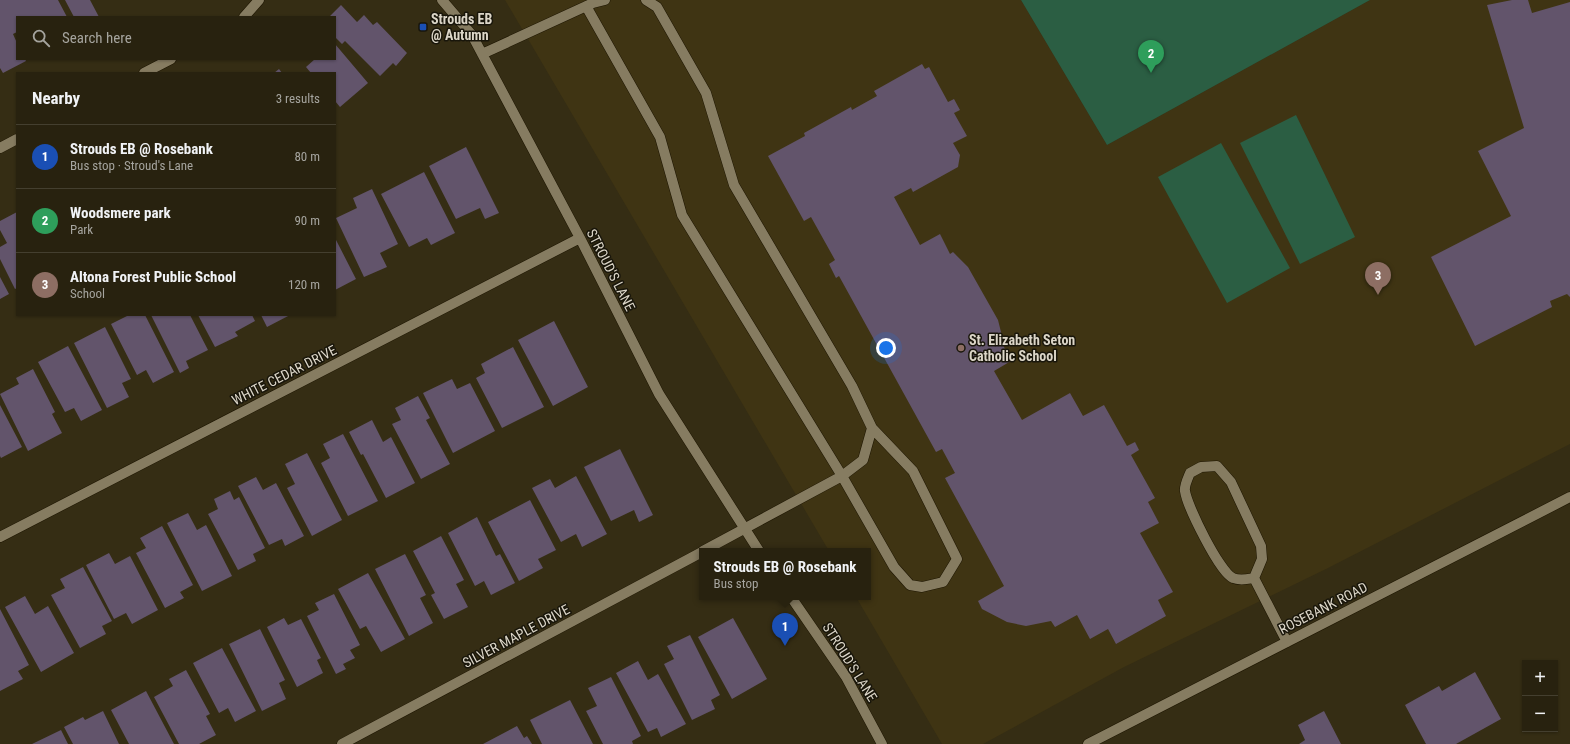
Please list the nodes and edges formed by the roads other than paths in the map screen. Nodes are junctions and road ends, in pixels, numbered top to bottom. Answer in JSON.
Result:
{"nodes":[{"id":1,"x":259,"y":0,"type":"edge"},
{"id":2,"x":442,"y":0,"type":"edge"},
{"id":3,"x":605,"y":0,"type":"edge"},
{"id":4,"x":646,"y":0,"type":"edge"},
{"id":5,"x":586,"y":6,"type":"junction"},
{"id":6,"x":245,"y":16,"type":"edge"},
{"id":7,"x":482,"y":54,"type":"junction"},
{"id":8,"x":169,"y":60,"type":"edge"},
{"id":9,"x":146,"y":72,"type":"edge"},
{"id":10,"x":16,"y":140,"type":"edge"},
{"id":11,"x":0,"y":148,"type":"edge"},
{"id":12,"x":580,"y":238,"type":"junction"},
{"id":13,"x":872,"y":428,"type":"junction"},
{"id":14,"x":842,"y":476,"type":"junction"},
{"id":15,"x":1570,"y":497,"type":"edge"},
{"id":16,"x":744,"y":529,"type":"junction"},
{"id":17,"x":0,"y":537,"type":"edge"},
{"id":18,"x":708,"y":548,"type":"edge"},
{"id":19,"x":757,"y":548,"type":"edge"},
{"id":20,"x":699,"y":553,"type":"edge"},
{"id":21,"x":1254,"y":578,"type":"junction"},
{"id":22,"x":793,"y":600,"type":"edge"},
{"id":23,"x":1287,"y":642,"type":"junction"},
{"id":24,"x":342,"y":744,"type":"edge"},
{"id":25,"x":882,"y":744,"type":"edge"},
{"id":26,"x":1088,"y":744,"type":"edge"}],
"edges":[{"from":1,"to":6,"type":"street"},
{"from":2,"to":7,"type":"street","name":"STROUD'S LANE"},
{"from":3,"to":5,"type":"street"},
{"from":4,"to":13,"type":"street"},
{"from":5,"to":7,"type":"street"},
{"from":5,"to":14,"type":"street"},
{"from":7,"to":12,"type":"street","name":"STROUD'S LANE"},
{"from":8,"to":9,"type":"street"},
{"from":10,"to":11,"type":"street"},
{"from":12,"to":16,"type":"street","name":"STROUD'S LANE"},
{"from":12,"to":17,"type":"street","name":"WHITE CEDAR DRIVE"},
{"from":13,"to":14,"type":"street","name":"SILVER MAPLE DRIVE"},
{"from":13,"to":14,"type":"street"},
{"from":14,"to":16,"type":"street","name":"SILVER MAPLE DRIVE"},
{"from":15,"to":23,"type":"street","name":"ROSEBANK ROAD"},
{"from":16,"to":18,"type":"street","name":"SILVER MAPLE DRIVE"},
{"from":16,"to":19,"type":"street","name":"STROUD'S LANE"},
{"from":20,"to":24,"type":"street","name":"SILVER MAPLE DRIVE"},
{"from":21,"to":21,"type":"street"},
{"from":21,"to":23,"type":"street"},
{"from":22,"to":25,"type":"street","name":"STROUD'S LANE"},
{"from":23,"to":26,"type":"street","name":"ROSEBANK ROAD"}]}
